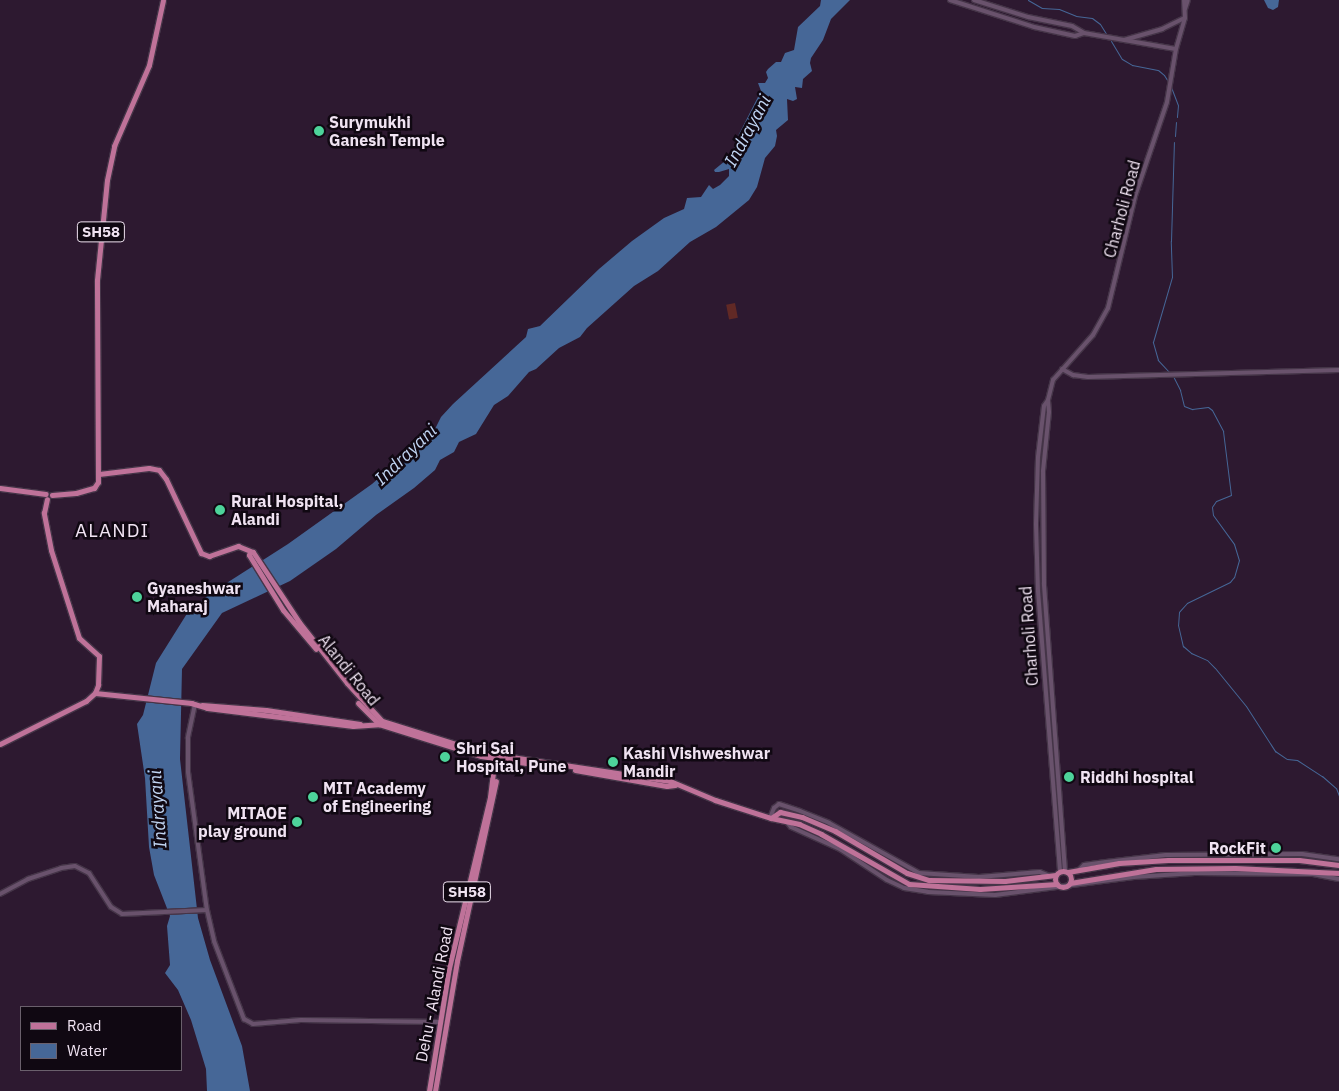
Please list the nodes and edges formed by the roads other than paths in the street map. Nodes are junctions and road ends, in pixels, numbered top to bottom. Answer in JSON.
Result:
{"nodes":[{"id":1,"x":163,"y":0,"type":"edge"},
{"id":2,"x":950,"y":0,"type":"edge"},
{"id":3,"x":974,"y":0,"type":"edge"},
{"id":4,"x":1184,"y":0,"type":"edge"},
{"id":5,"x":1188,"y":0,"type":"edge"},
{"id":6,"x":1185,"y":8,"type":"junction"},
{"id":7,"x":1185,"y":18,"type":"junction"},
{"id":8,"x":1084,"y":33,"type":"junction"},
{"id":9,"x":1124,"y":40,"type":"junction"},
{"id":10,"x":1176,"y":50,"type":"junction"},
{"id":11,"x":1062,"y":369,"type":"junction"},
{"id":12,"x":1339,"y":370,"type":"edge"},
{"id":13,"x":99,"y":474,"type":"junction"},
{"id":14,"x":0,"y":488,"type":"edge"},
{"id":15,"x":48,"y":496,"type":"junction"},
{"id":16,"x":95,"y":693,"type":"junction"},
{"id":17,"x":193,"y":704,"type":"junction"},
{"id":18,"x":380,"y":722,"type":"junction"},
{"id":19,"x":0,"y":744,"type":"edge"},
{"id":20,"x":497,"y":758,"type":"junction"},
{"id":21,"x":771,"y":818,"type":"junction"},
{"id":22,"x":787,"y":822,"type":"junction"},
{"id":23,"x":858,"y":841,"type":"junction"},
{"id":24,"x":1339,"y":860,"type":"edge"},
{"id":25,"x":1339,"y":865,"type":"edge"},
{"id":26,"x":1078,"y":870,"type":"junction"},
{"id":27,"x":1062,"y":872,"type":"junction"},
{"id":28,"x":1339,"y":873,"type":"edge"},
{"id":29,"x":1339,"y":879,"type":"edge"},
{"id":30,"x":1070,"y":883,"type":"junction"},
{"id":31,"x":1057,"y":884,"type":"junction"},
{"id":32,"x":0,"y":894,"type":"edge"},
{"id":33,"x":205,"y":910,"type":"junction"},
{"id":34,"x":440,"y":1022,"type":"junction"},
{"id":35,"x":429,"y":1091,"type":"edge"},
{"id":36,"x":435,"y":1091,"type":"edge"}],
"edges":[{"from":1,"to":13,"type":"main road","number":"SH58"},
{"from":2,"to":8,"type":"street"},
{"from":3,"to":8,"type":"street"},
{"from":4,"to":6,"type":"street","name":"Charholi Road"},
{"from":5,"to":6,"type":"street","name":"Charholi Road"},
{"from":6,"to":7,"type":"street","name":"Charholi Road"},
{"from":7,"to":9,"type":"street"},
{"from":7,"to":10,"type":"street","name":"Charholi Road"},
{"from":8,"to":9,"type":"street"},
{"from":9,"to":10,"type":"street"},
{"from":10,"to":11,"type":"street","name":"Charholi Road"},
{"from":11,"to":12,"type":"street"},
{"from":11,"to":27,"type":"street","name":"Charholi Road"},
{"from":13,"to":15,"type":"main road"},
{"from":13,"to":18,"type":"main road","name":"Alandi Road"},
{"from":14,"to":15,"type":"main road"},
{"from":15,"to":16,"type":"main road"},
{"from":16,"to":17,"type":"main road"},
{"from":16,"to":19,"type":"main road"},
{"from":17,"to":18,"type":"main road"},
{"from":17,"to":33,"type":"street"},
{"from":18,"to":20,"type":"main road","name":"Alandi Road"},
{"from":18,"to":20,"type":"main road","name":"Alandi Road"},
{"from":20,"to":21,"type":"main road"},
{"from":20,"to":34,"type":"main road","name":"Dehu - Alandi Road","number":"SH58"},
{"from":20,"to":36,"type":"main road","name":"Dehu - Alandi Road","number":"SH58"},
{"from":21,"to":22,"type":"main road"},
{"from":21,"to":23,"type":"main road"},
{"from":21,"to":23,"type":"street"},
{"from":22,"to":29,"type":"street"},
{"from":22,"to":31,"type":"main road"},
{"from":23,"to":27,"type":"main road"},
{"from":24,"to":26,"type":"street"},
{"from":25,"to":26,"type":"main road"},
{"from":26,"to":27,"type":"main road"},
{"from":27,"to":30,"type":"main road"},
{"from":27,"to":31,"type":"main road"},
{"from":28,"to":30,"type":"main road"},
{"from":30,"to":31,"type":"main road"},
{"from":32,"to":33,"type":"street"},
{"from":33,"to":34,"type":"street"},
{"from":34,"to":35,"type":"main road","name":"Dehu - Alandi Road","number":"SH58"}]}
